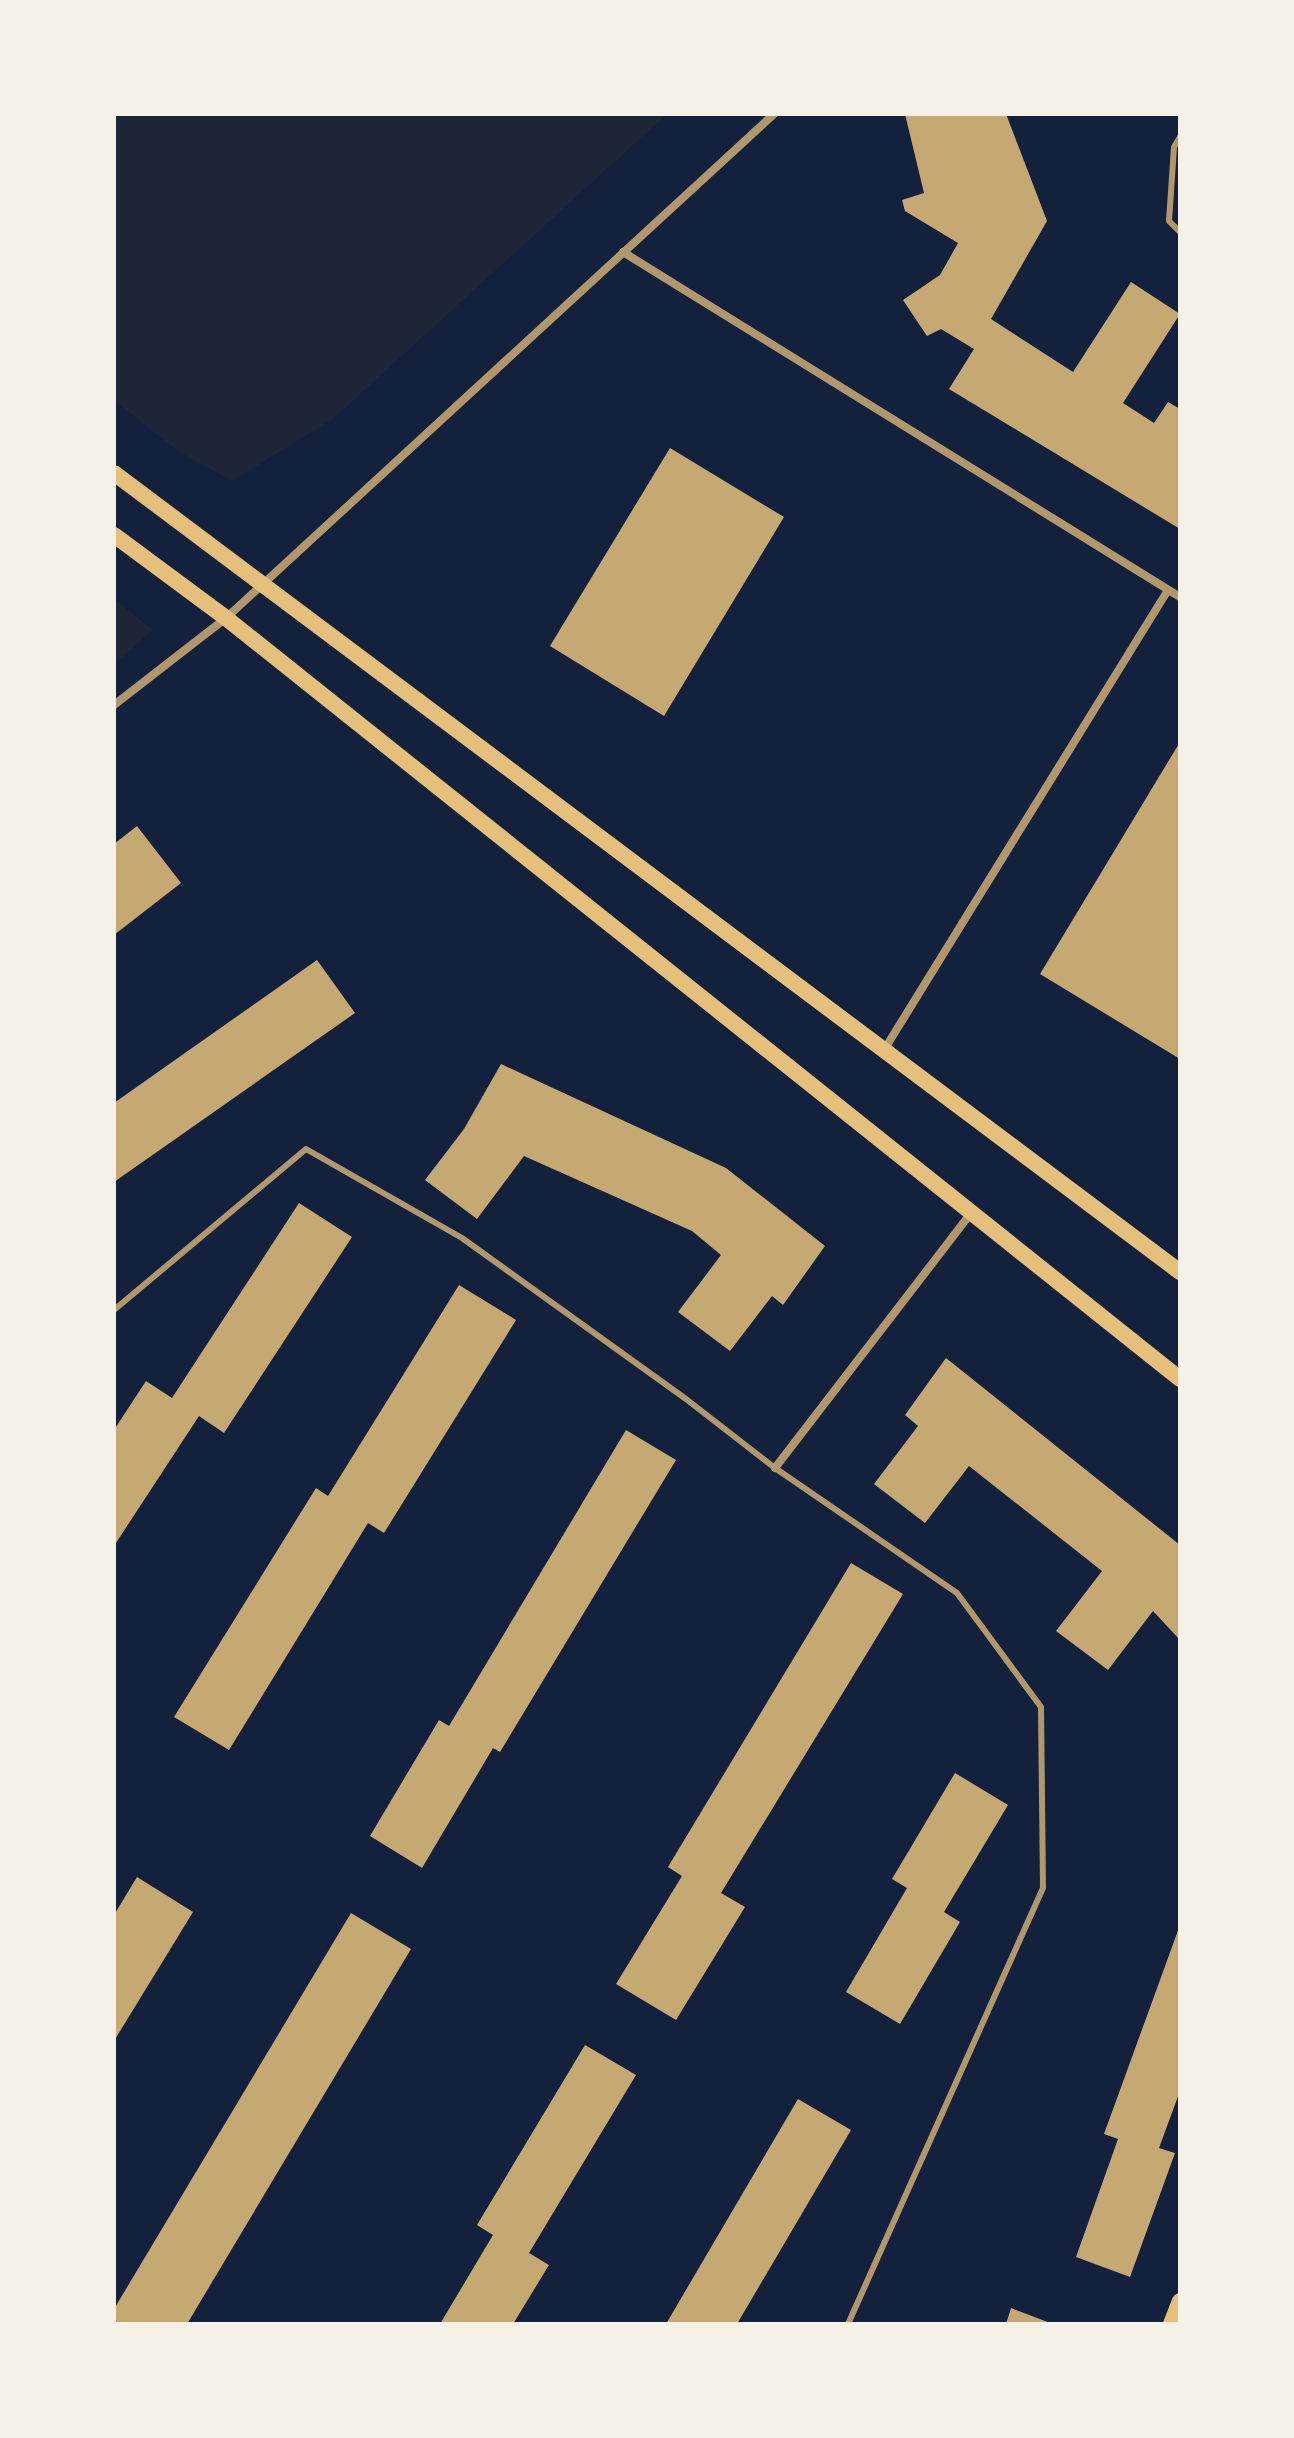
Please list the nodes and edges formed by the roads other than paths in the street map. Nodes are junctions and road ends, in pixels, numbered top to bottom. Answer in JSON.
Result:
{"nodes":[{"id":1,"x":774,"y":114,"type":"edge"},
{"id":2,"x":1180,"y":137,"type":"edge"},
{"id":3,"x":1180,"y":232,"type":"edge"},
{"id":4,"x":623,"y":252,"type":"junction"},
{"id":5,"x":114,"y":473,"type":"edge"},
{"id":6,"x":114,"y":535,"type":"edge"},
{"id":7,"x":262,"y":583,"type":"junction"},
{"id":8,"x":1168,"y":590,"type":"junction"},
{"id":9,"x":1180,"y":597,"type":"edge"},
{"id":10,"x":226,"y":618,"type":"junction"},
{"id":11,"x":114,"y":705,"type":"edge"},
{"id":12,"x":884,"y":1050,"type":"junction"},
{"id":13,"x":971,"y":1213,"type":"junction"},
{"id":14,"x":1180,"y":1272,"type":"edge"},
{"id":15,"x":114,"y":1310,"type":"edge"},
{"id":16,"x":1180,"y":1379,"type":"edge"},
{"id":17,"x":775,"y":1468,"type":"junction"},
{"id":18,"x":1180,"y":2301,"type":"edge"},
{"id":19,"x":848,"y":2324,"type":"edge"},
{"id":20,"x":1171,"y":2324,"type":"edge"}],
"edges":[{"from":1,"to":4,"type":"street"},
{"from":2,"to":3,"type":"lane"},
{"from":4,"to":7,"type":"street"},
{"from":4,"to":8,"type":"street"},
{"from":5,"to":7,"type":"main road"},
{"from":6,"to":10,"type":"main road"},
{"from":7,"to":10,"type":"street"},
{"from":7,"to":12,"type":"main road"},
{"from":8,"to":9,"type":"street"},
{"from":8,"to":12,"type":"street"},
{"from":10,"to":11,"type":"street"},
{"from":10,"to":13,"type":"main road"},
{"from":12,"to":14,"type":"main road"},
{"from":13,"to":16,"type":"main road"},
{"from":13,"to":17,"type":"street"},
{"from":15,"to":17,"type":"lane"},
{"from":17,"to":19,"type":"lane"},
{"from":18,"to":20,"type":"main road"}]}
